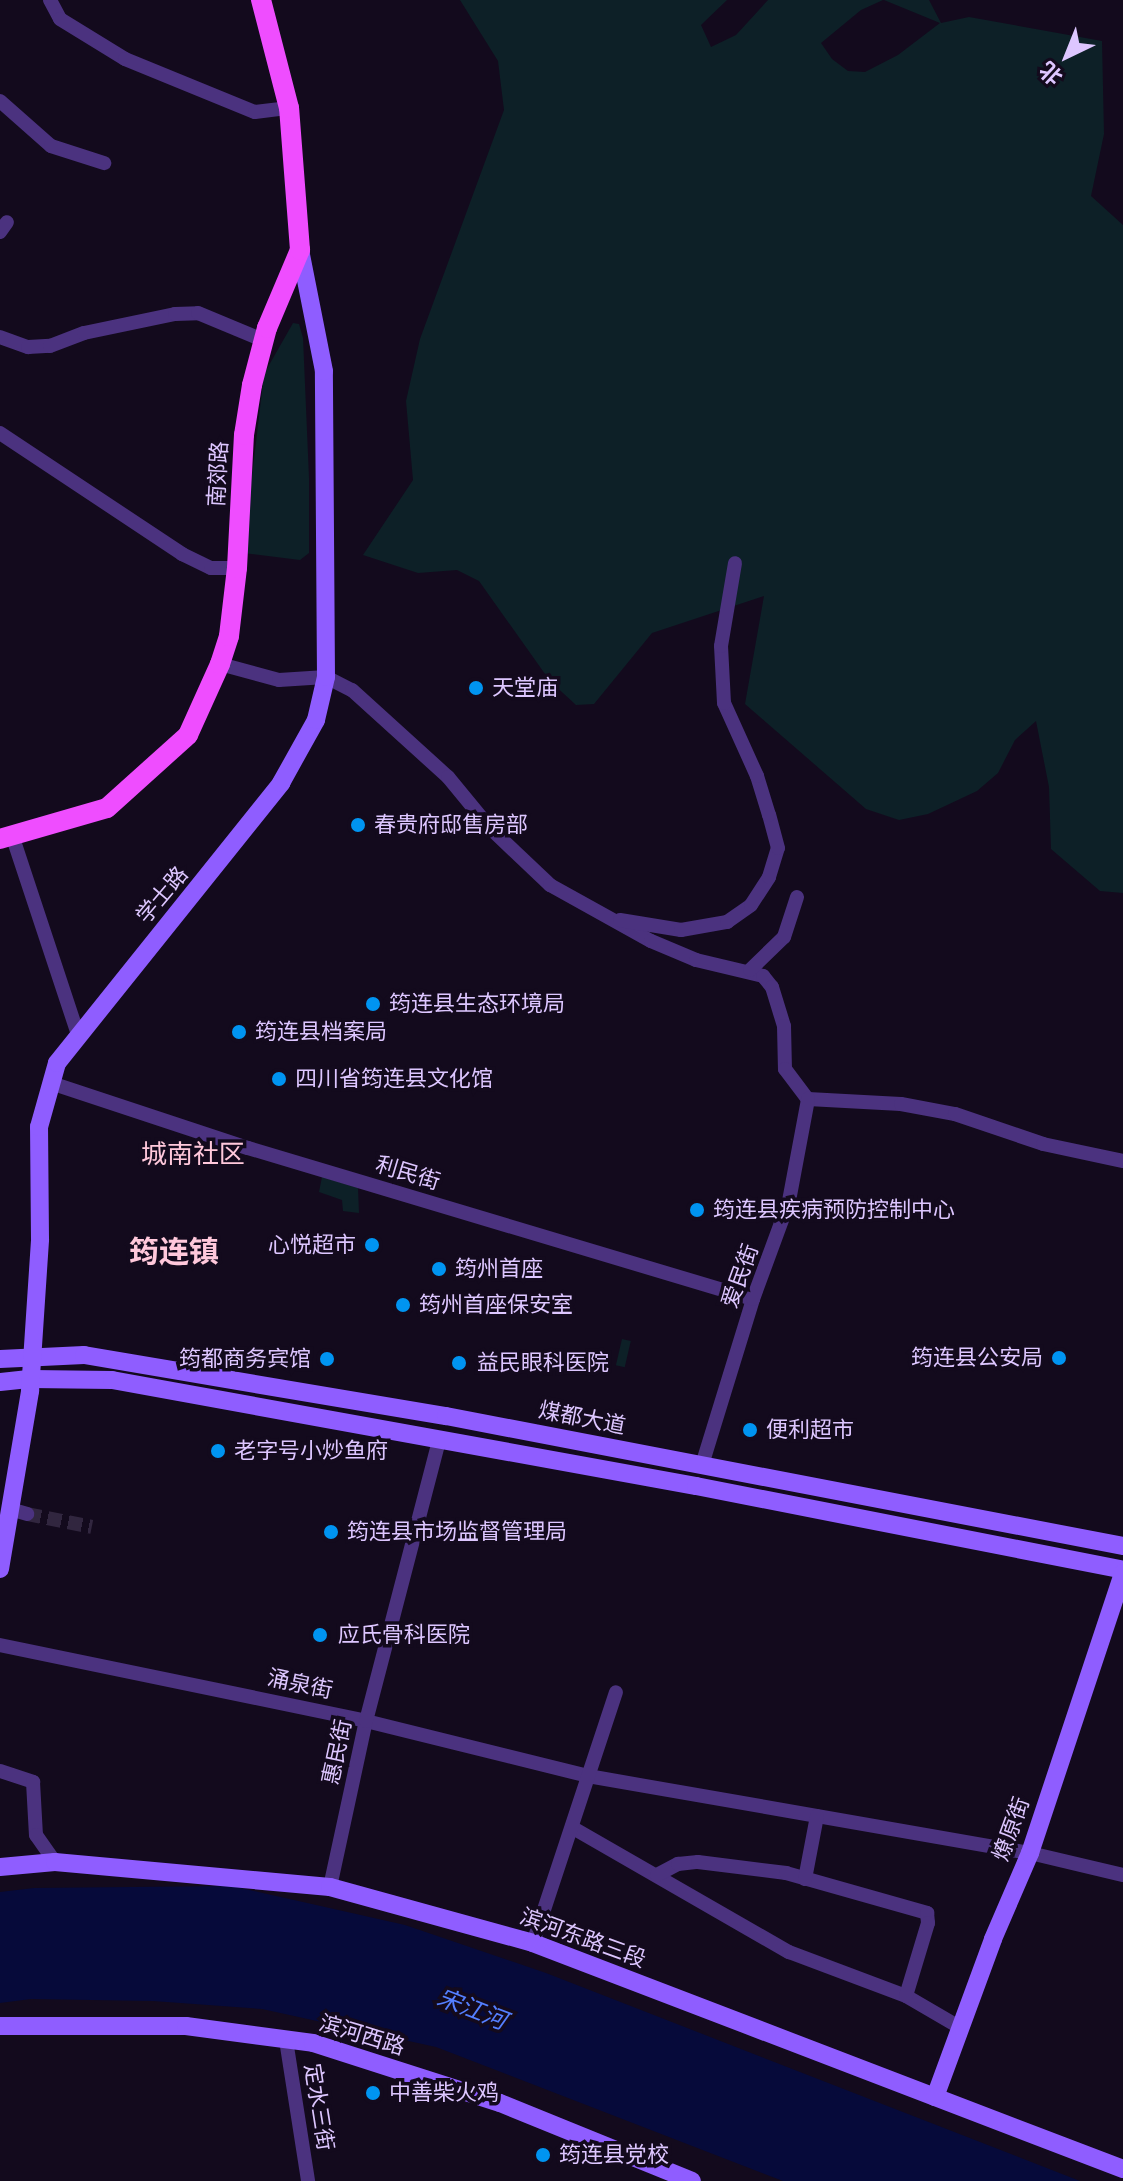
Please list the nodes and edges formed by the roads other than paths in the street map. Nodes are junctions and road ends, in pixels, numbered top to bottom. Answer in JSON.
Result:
{"nodes":[{"id":1,"x":50,"y":0,"type":"edge"},
{"id":2,"x":261,"y":0,"type":"edge"},
{"id":3,"x":0,"y":101,"type":"edge"},
{"id":4,"x":289,"y":108,"type":"junction"},
{"id":5,"x":104,"y":163,"type":"dead end"},
{"id":6,"x":300,"y":250,"type":"junction"},
{"id":7,"x":0,"y":337,"type":"edge"},
{"id":8,"x":263,"y":340,"type":"junction"},
{"id":9,"x":0,"y":433,"type":"edge"},
{"id":10,"x":735,"y":563,"type":"dead end"},
{"id":11,"x":237,"y":568,"type":"junction"},
{"id":12,"x":220,"y":664,"type":"junction"},
{"id":13,"x":326,"y":677,"type":"junction"},
{"id":14,"x":6,"y":837,"type":"edge"},
{"id":15,"x":797,"y":897,"type":"dead end"},
{"id":16,"x":608,"y":918,"type":"junction"},
{"id":17,"x":750,"y":970,"type":"junction"},
{"id":18,"x":78,"y":1034,"type":"junction"},
{"id":19,"x":51,"y":1083,"type":"junction"},
{"id":20,"x":808,"y":1099,"type":"junction"},
{"id":21,"x":1123,"y":1161,"type":"edge"},
{"id":22,"x":753,"y":1299,"type":"junction"},
{"id":23,"x":30,"y":1355,"type":"junction"},
{"id":24,"x":0,"y":1359,"type":"edge"},
{"id":25,"x":31,"y":1379,"type":"junction"},
{"id":26,"x":0,"y":1382,"type":"edge"},
{"id":27,"x":439,"y":1441,"type":"junction"},
{"id":28,"x":702,"y":1465,"type":"junction"},
{"id":29,"x":696,"y":1486,"type":"junction"},
{"id":30,"x":1123,"y":1546,"type":"edge"},
{"id":31,"x":0,"y":1569,"type":"edge"},
{"id":32,"x":1123,"y":1571,"type":"edge"},
{"id":33,"x":0,"y":1645,"type":"edge"},
{"id":34,"x":616,"y":1692,"type":"dead end"},
{"id":35,"x":366,"y":1721,"type":"junction"},
{"id":36,"x":0,"y":1771,"type":"edge"},
{"id":37,"x":588,"y":1776,"type":"junction"},
{"id":38,"x":817,"y":1816,"type":"junction"},
{"id":39,"x":573,"y":1828,"type":"junction"},
{"id":40,"x":1030,"y":1853,"type":"junction"},
{"id":41,"x":55,"y":1862,"type":"junction"},
{"id":42,"x":0,"y":1867,"type":"edge"},
{"id":43,"x":657,"y":1875,"type":"junction"},
{"id":44,"x":1123,"y":1875,"type":"edge"},
{"id":45,"x":805,"y":1879,"type":"junction"},
{"id":46,"x":330,"y":1887,"type":"junction"},
{"id":47,"x":533,"y":1943,"type":"junction"},
{"id":48,"x":906,"y":1996,"type":"junction"},
{"id":49,"x":0,"y":2026,"type":"edge"},
{"id":50,"x":961,"y":2028,"type":"junction"},
{"id":51,"x":286,"y":2040,"type":"junction"},
{"id":52,"x":935,"y":2097,"type":"junction"},
{"id":53,"x":1123,"y":2169,"type":"edge"},
{"id":54,"x":308,"y":2181,"type":"edge"},
{"id":55,"x":692,"y":2181,"type":"edge"}],
"edges":[{"from":1,"to":4,"type":"street"},
{"from":2,"to":4,"type":"main road","name":"南郊路"},
{"from":3,"to":5,"type":"street"},
{"from":4,"to":6,"type":"main road","name":"南郊路"},
{"from":6,"to":8,"type":"main road","name":"南郊路"},
{"from":6,"to":13,"type":"main road","name":"学士路"},
{"from":7,"to":8,"type":"street"},
{"from":8,"to":11,"type":"main road","name":"南郊路"},
{"from":9,"to":11,"type":"street"},
{"from":10,"to":16,"type":"street"},
{"from":11,"to":12,"type":"main road","name":"南郊路"},
{"from":12,"to":13,"type":"street"},
{"from":12,"to":14,"type":"main road","name":"南郊路"},
{"from":13,"to":16,"type":"street"},
{"from":13,"to":18,"type":"main road","name":"学士路"},
{"from":14,"to":18,"type":"street"},
{"from":15,"to":17,"type":"street"},
{"from":16,"to":17,"type":"street"},
{"from":17,"to":20,"type":"street"},
{"from":18,"to":19,"type":"main road","name":"学士路"},
{"from":19,"to":22,"type":"street","name":"利民街"},
{"from":19,"to":23,"type":"main road","name":"学士路"},
{"from":20,"to":21,"type":"street"},
{"from":20,"to":22,"type":"street","name":"爱民街"},
{"from":22,"to":28,"type":"street","name":"爱民街"},
{"from":23,"to":24,"type":"main road","name":"煤都大道"},
{"from":23,"to":25,"type":"main road","name":"学士路"},
{"from":23,"to":28,"type":"main road","name":"煤都大道"},
{"from":25,"to":26,"type":"main road"},
{"from":25,"to":27,"type":"main road"},
{"from":25,"to":31,"type":"main road","name":"学士路"},
{"from":27,"to":29,"type":"main road"},
{"from":27,"to":35,"type":"street","name":"惠民街"},
{"from":28,"to":29,"type":"main road"},
{"from":28,"to":30,"type":"main road","name":"煤都大道"},
{"from":29,"to":32,"type":"main road"},
{"from":32,"to":40,"type":"main road","name":"燎原街"},
{"from":33,"to":35,"type":"street","name":"涌泉街"},
{"from":34,"to":37,"type":"street"},
{"from":35,"to":37,"type":"street","name":"涌泉街"},
{"from":35,"to":46,"type":"street","name":"惠民街"},
{"from":36,"to":41,"type":"street"},
{"from":37,"to":38,"type":"street","name":"涌泉街"},
{"from":37,"to":39,"type":"street"},
{"from":38,"to":40,"type":"street","name":"涌泉街"},
{"from":38,"to":45,"type":"street"},
{"from":39,"to":43,"type":"street"},
{"from":39,"to":47,"type":"street"},
{"from":40,"to":44,"type":"street","name":"涌泉街"},
{"from":40,"to":50,"type":"main road","name":"燎原街"},
{"from":41,"to":42,"type":"main road","name":"滨河东路三段"},
{"from":41,"to":46,"type":"main road","name":"滨河东路三段"},
{"from":43,"to":45,"type":"street"},
{"from":43,"to":48,"type":"street"},
{"from":45,"to":48,"type":"street"},
{"from":46,"to":47,"type":"main road","name":"滨河东路三段"},
{"from":47,"to":52,"type":"main road","name":"滨河东路三段"},
{"from":48,"to":50,"type":"street"},
{"from":49,"to":51,"type":"main road","name":"滨河西路"},
{"from":50,"to":52,"type":"main road","name":"燎原街"},
{"from":51,"to":54,"type":"street","name":"定水三街"},
{"from":51,"to":55,"type":"main road","name":"滨河西路"},
{"from":52,"to":53,"type":"main road","name":"滨河东路三段"}]}
